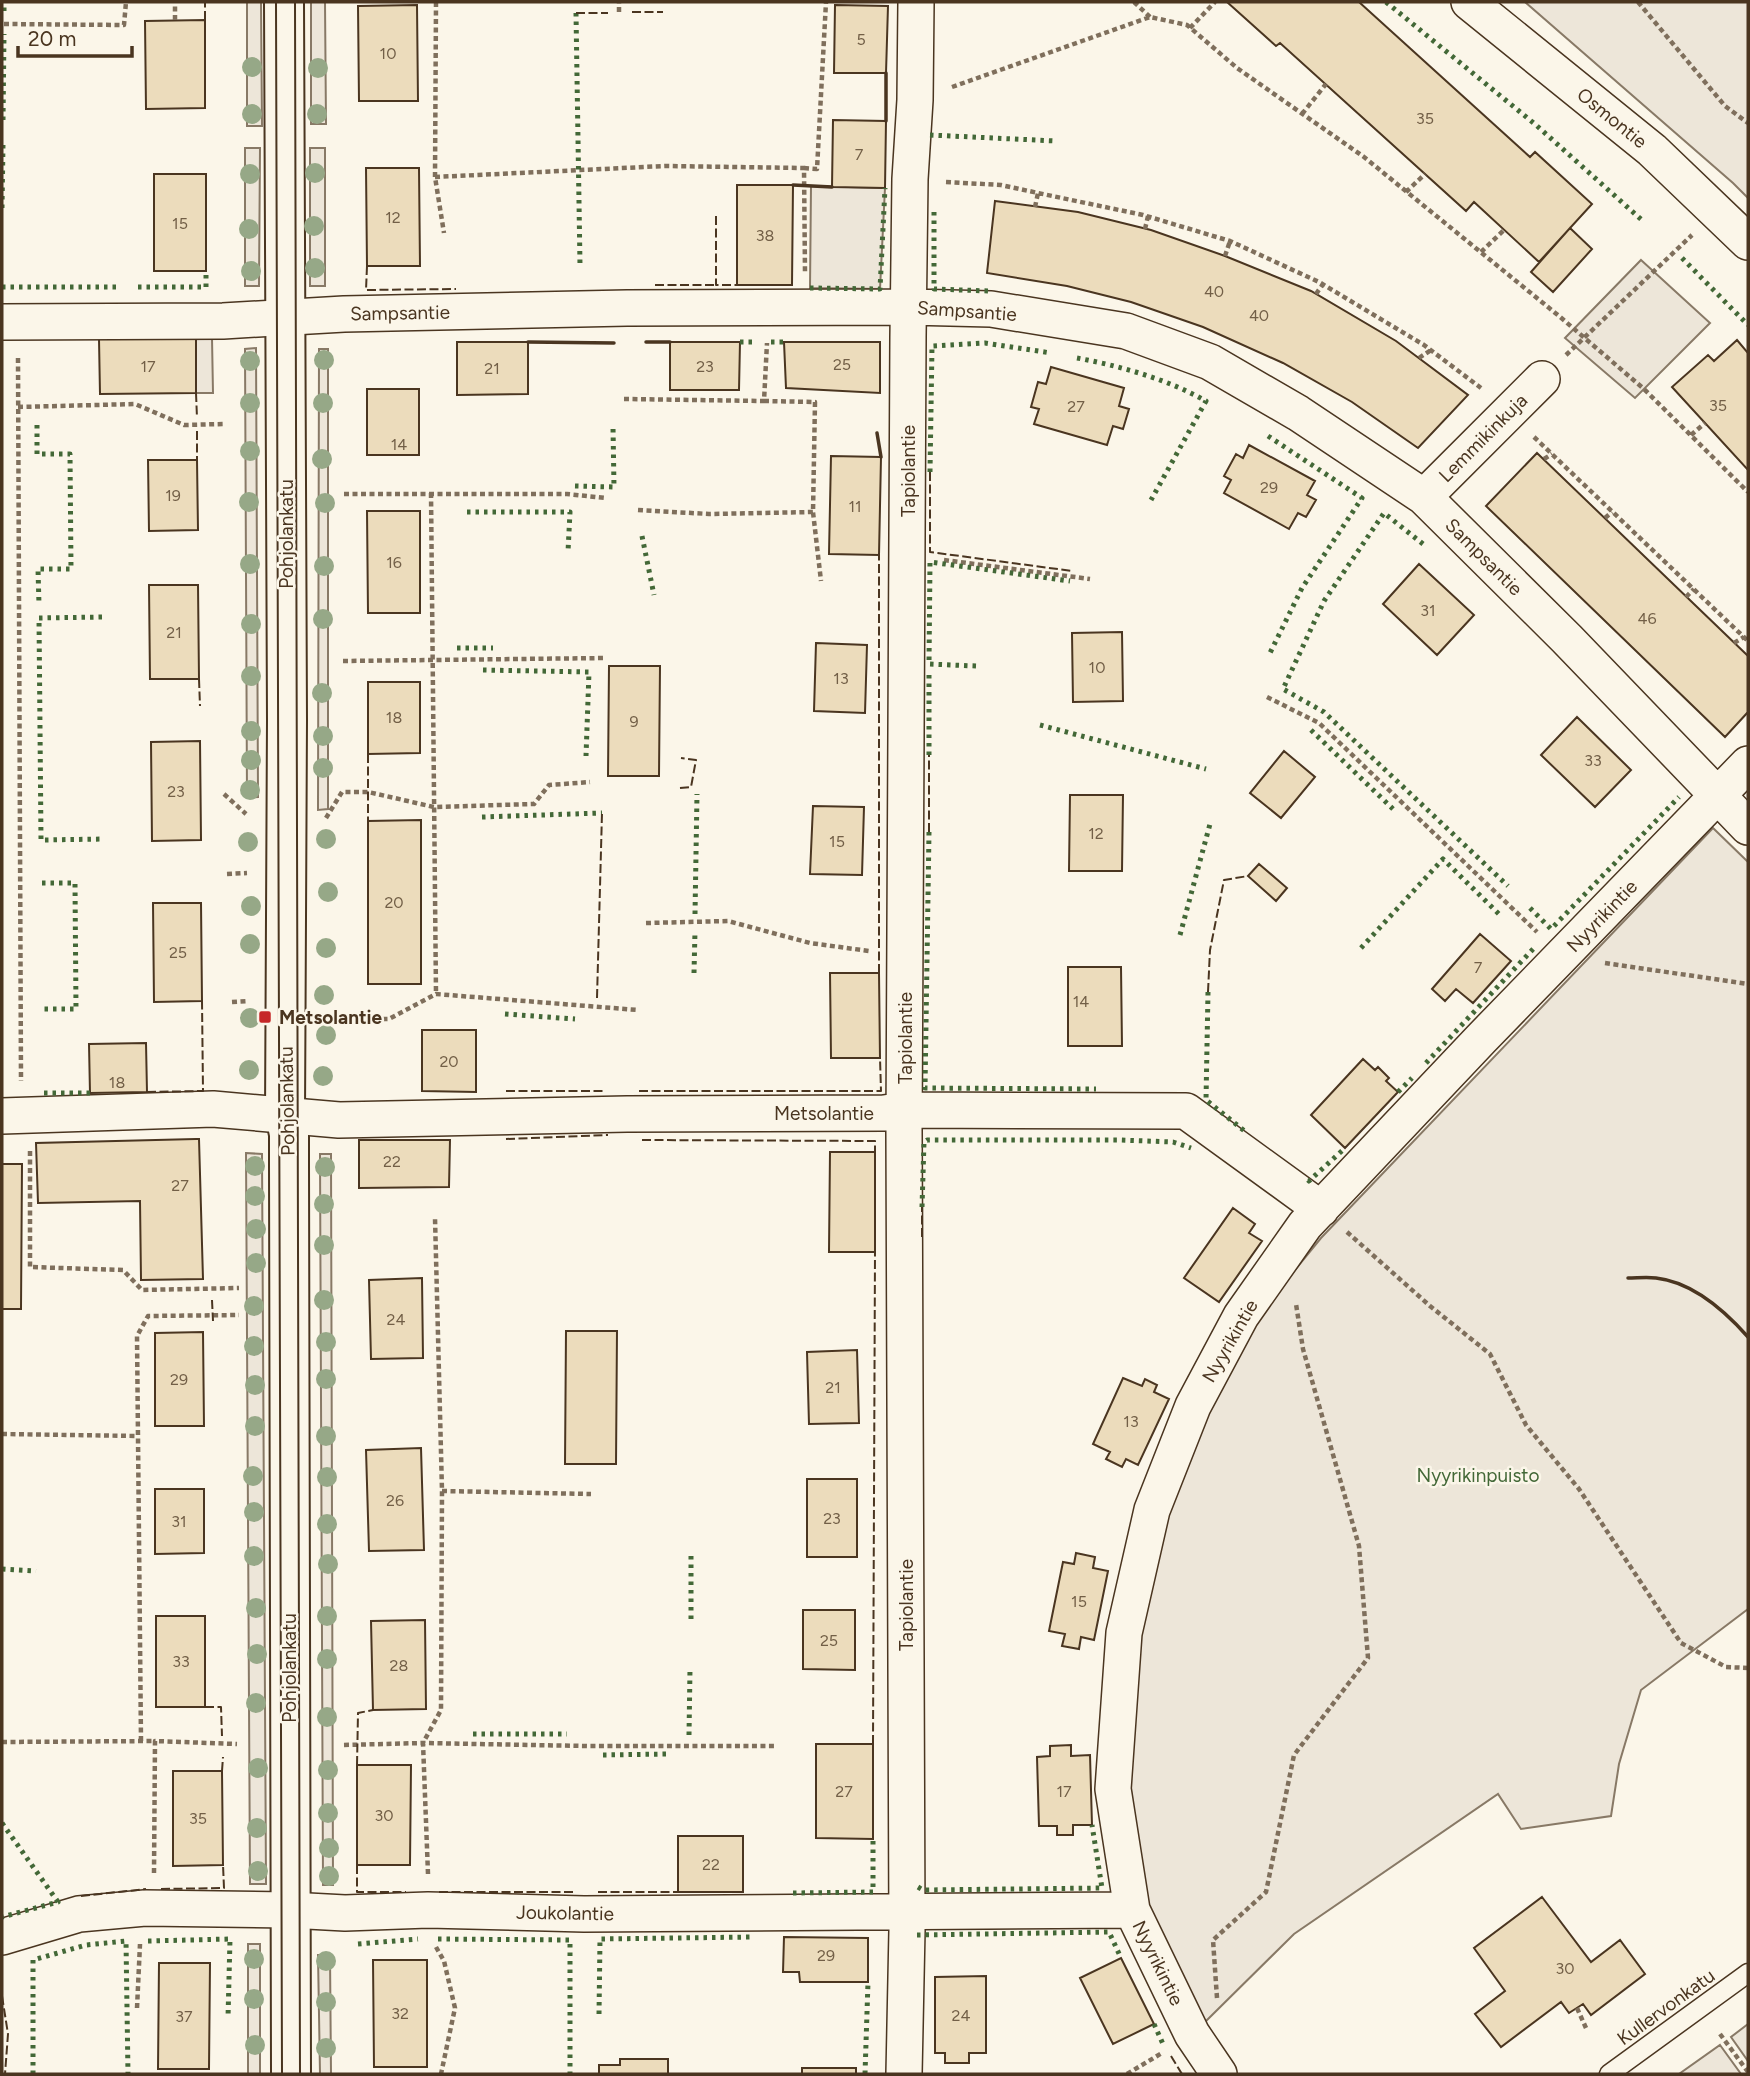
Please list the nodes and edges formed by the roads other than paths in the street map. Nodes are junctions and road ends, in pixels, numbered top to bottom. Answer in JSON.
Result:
{"nodes":[{"id":1,"x":284,"y":2,"type":"edge"},
{"id":2,"x":916,"y":2,"type":"edge"},
{"id":3,"x":1469,"y":2,"type":"edge"},
{"id":4,"x":1748,"y":242,"type":"edge"},
{"id":5,"x":909,"y":307,"type":"junction"},
{"id":6,"x":285,"y":317,"type":"junction"},
{"id":7,"x":10,"y":322,"type":"edge"},
{"id":8,"x":1542,"y":379,"type":"road end"},
{"id":9,"x":1424,"y":497,"type":"junction"},
{"id":10,"x":1748,"y":764,"type":"edge"},
{"id":11,"x":1718,"y":795,"type":"junction"},
{"id":12,"x":1748,"y":827,"type":"edge"},
{"id":13,"x":904,"y":1110,"type":"junction"},
{"id":14,"x":285,"y":1115,"type":"junction"},
{"id":15,"x":17,"y":1116,"type":"edge"},
{"id":16,"x":1321,"y":1209,"type":"junction"},
{"id":17,"x":289,"y":1910,"type":"junction"},
{"id":18,"x":1132,"y":1910,"type":"junction"},
{"id":19,"x":907,"y":1913,"type":"junction"},
{"id":20,"x":2,"y":1937,"type":"edge"},
{"id":21,"x":1748,"y":1973,"type":"edge"},
{"id":22,"x":1214,"y":2067,"type":"edge"},
{"id":23,"x":291,"y":2074,"type":"edge"},
{"id":24,"x":904,"y":2074,"type":"edge"},
{"id":25,"x":1609,"y":2074,"type":"edge"}],
"edges":[{"from":1,"to":6,"type":"street","name":"Pohjolankatu"},
{"from":2,"to":5,"type":"street","name":"Tapiolantie"},
{"from":3,"to":4,"type":"street","name":"Osmontie"},
{"from":5,"to":6,"type":"street","name":"Sampsantie"},
{"from":5,"to":9,"type":"street","name":"Sampsantie"},
{"from":5,"to":13,"type":"street","name":"Tapiolantie"},
{"from":6,"to":7,"type":"street","name":"Sampsantie"},
{"from":6,"to":14,"type":"street","name":"Pohjolankatu"},
{"from":8,"to":9,"type":"street","name":"Lemmikinkuja"},
{"from":9,"to":11,"type":"street","name":"Sampsantie"},
{"from":10,"to":11,"type":"street","name":"Nyyrikintie"},
{"from":11,"to":12,"type":"street","name":"Sampsantie"},
{"from":11,"to":16,"type":"street","name":"Nyyrikintie"},
{"from":13,"to":14,"type":"street","name":"Metsolantie"},
{"from":13,"to":16,"type":"street","name":"Metsolantie"},
{"from":13,"to":19,"type":"street","name":"Tapiolantie"},
{"from":14,"to":15,"type":"street","name":"Metsolantie"},
{"from":14,"to":17,"type":"street","name":"Pohjolankatu"},
{"from":16,"to":18,"type":"street","name":"Nyyrikintie"},
{"from":17,"to":19,"type":"street","name":"Joukolantie"},
{"from":17,"to":20,"type":"street","name":"Joukolantie"},
{"from":17,"to":23,"type":"street","name":"Pohjolankatu"},
{"from":18,"to":19,"type":"street","name":"Joukolantie"},
{"from":18,"to":22,"type":"street","name":"Nyyrikintie"},
{"from":19,"to":24,"type":"street","name":"Tapiolantie"},
{"from":21,"to":25,"type":"lane","name":"Kullervonkatu"}]}
